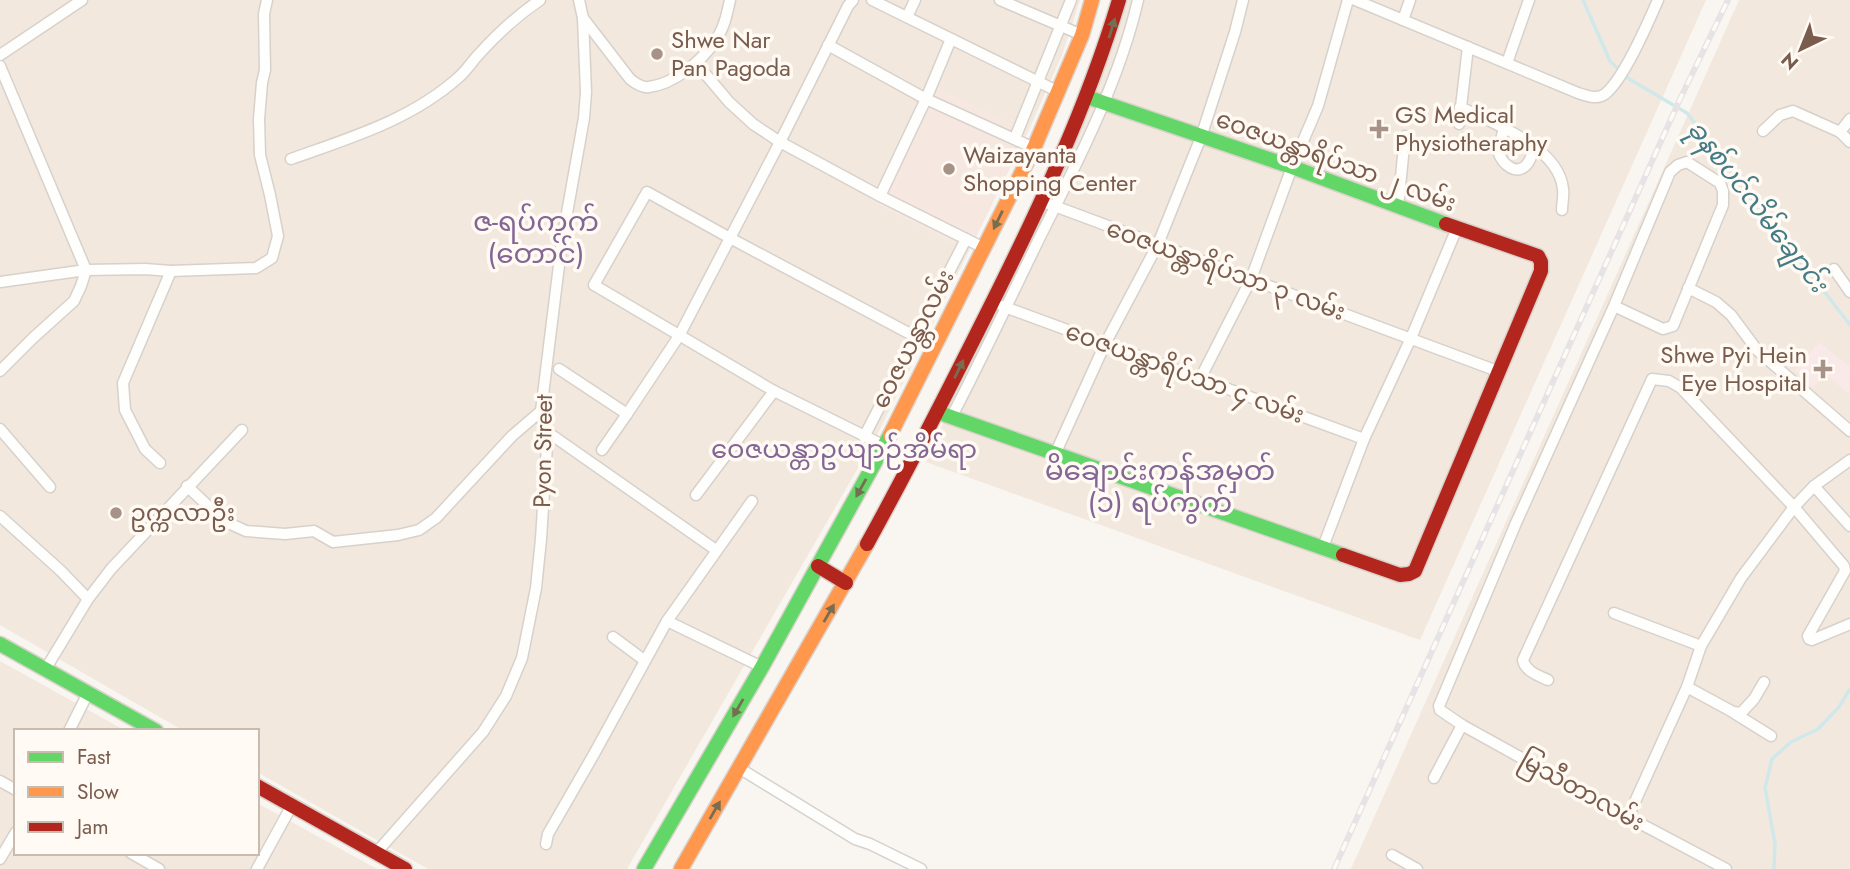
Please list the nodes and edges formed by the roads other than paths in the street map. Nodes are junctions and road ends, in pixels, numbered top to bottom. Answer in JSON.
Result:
{"nodes":[{"id":1,"x":267,"y":0,"type":"edge"},
{"id":2,"x":540,"y":0,"type":"edge"},
{"id":3,"x":579,"y":0,"type":"edge"},
{"id":4,"x":730,"y":0,"type":"edge"},
{"id":5,"x":853,"y":0,"type":"edge"},
{"id":6,"x":872,"y":0,"type":"edge"},
{"id":7,"x":915,"y":0,"type":"edge"},
{"id":8,"x":1000,"y":0,"type":"edge"},
{"id":9,"x":1071,"y":0,"type":"edge"},
{"id":10,"x":1092,"y":0,"type":"edge"},
{"id":11,"x":1119,"y":0,"type":"edge"},
{"id":12,"x":1138,"y":0,"type":"edge"},
{"id":13,"x":1243,"y":0,"type":"edge"},
{"id":14,"x":1348,"y":0,"type":"edge"},
{"id":15,"x":1355,"y":0,"type":"edge"},
{"id":16,"x":1410,"y":0,"type":"edge"},
{"id":17,"x":1529,"y":0,"type":"edge"},
{"id":18,"x":1658,"y":0,"type":"edge"},
{"id":19,"x":78,"y":1,"type":"edge"},
{"id":20,"x":907,"y":17,"type":"junction"},
{"id":21,"x":583,"y":18,"type":"junction"},
{"id":22,"x":1403,"y":20,"type":"junction"},
{"id":23,"x":1059,"y":26,"type":"junction"},
{"id":24,"x":951,"y":39,"type":"junction"},
{"id":25,"x":1080,"y":40,"type":"junction"},
{"id":26,"x":828,"y":45,"type":"junction"},
{"id":27,"x":1468,"y":47,"type":"junction"},
{"id":28,"x":1104,"y":54,"type":"junction"},
{"id":29,"x":0,"y":55,"type":"edge"},
{"id":30,"x":696,"y":63,"type":"junction"},
{"id":31,"x":1507,"y":63,"type":"junction"},
{"id":32,"x":0,"y":66,"type":"edge"},
{"id":33,"x":1037,"y":80,"type":"junction"},
{"id":34,"x":1057,"y":91,"type":"junction"},
{"id":35,"x":1087,"y":97,"type":"junction"},
{"id":36,"x":926,"y":99,"type":"junction"},
{"id":37,"x":1104,"y":103,"type":"junction"},
{"id":38,"x":1460,"y":107,"type":"junction"},
{"id":39,"x":1850,"y":119,"type":"edge"},
{"id":40,"x":1458,"y":124,"type":"dead end"},
{"id":41,"x":1504,"y":128,"type":"junction"},
{"id":42,"x":1763,"y":131,"type":"dead end"},
{"id":43,"x":1840,"y":132,"type":"junction"},
{"id":44,"x":1405,"y":136,"type":"dead end"},
{"id":45,"x":1201,"y":137,"type":"junction"},
{"id":46,"x":1015,"y":138,"type":"junction"},
{"id":47,"x":780,"y":142,"type":"junction"},
{"id":48,"x":1850,"y":142,"type":"edge"},
{"id":49,"x":1536,"y":147,"type":"junction"},
{"id":50,"x":1034,"y":148,"type":"junction"},
{"id":51,"x":291,"y":159,"type":"dead end"},
{"id":52,"x":1292,"y":167,"type":"junction"},
{"id":53,"x":880,"y":196,"type":"junction"},
{"id":54,"x":1049,"y":204,"type":"junction"},
{"id":55,"x":1398,"y":207,"type":"junction"},
{"id":56,"x":1562,"y":210,"type":"dead end"},
{"id":57,"x":1457,"y":228,"type":"junction"},
{"id":58,"x":730,"y":239,"type":"junction"},
{"id":59,"x":966,"y":239,"type":"junction"},
{"id":60,"x":1158,"y":244,"type":"junction"},
{"id":61,"x":984,"y":248,"type":"junction"},
{"id":62,"x":1834,"y":269,"type":"dead end"},
{"id":63,"x":86,"y":270,"type":"junction"},
{"id":64,"x":172,"y":271,"type":"junction"},
{"id":65,"x":1251,"y":279,"type":"junction"},
{"id":66,"x":0,"y":282,"type":"edge"},
{"id":67,"x":1688,"y":288,"type":"junction"},
{"id":68,"x":1850,"y":292,"type":"edge"},
{"id":69,"x":999,"y":304,"type":"junction"},
{"id":70,"x":1614,"y":306,"type":"junction"},
{"id":71,"x":679,"y":336,"type":"junction"},
{"id":72,"x":916,"y":337,"type":"junction"},
{"id":73,"x":1411,"y":338,"type":"junction"},
{"id":74,"x":1105,"y":344,"type":"junction"},
{"id":75,"x":559,"y":369,"type":"dead end"},
{"id":76,"x":0,"y":371,"type":"edge"},
{"id":77,"x":1500,"y":372,"type":"junction"},
{"id":78,"x":1200,"y":379,"type":"junction"},
{"id":79,"x":774,"y":391,"type":"junction"},
{"id":80,"x":541,"y":411,"type":"junction"},
{"id":81,"x":937,"y":412,"type":"junction"},
{"id":82,"x":627,"y":414,"type":"junction"},
{"id":83,"x":952,"y":416,"type":"junction"},
{"id":84,"x":0,"y":429,"type":"edge"},
{"id":85,"x":242,"y":430,"type":"dead end"},
{"id":86,"x":546,"y":431,"type":"junction"},
{"id":87,"x":1850,"y":431,"type":"edge"},
{"id":88,"x":864,"y":437,"type":"junction"},
{"id":89,"x":1364,"y":439,"type":"junction"},
{"id":90,"x":884,"y":446,"type":"junction"},
{"id":91,"x":602,"y":450,"type":"dead end"},
{"id":92,"x":1056,"y":452,"type":"junction"},
{"id":93,"x":1850,"y":460,"type":"edge"},
{"id":94,"x":160,"y":463,"type":"dead end"},
{"id":95,"x":187,"y":486,"type":"junction"},
{"id":96,"x":1814,"y":486,"type":"junction"},
{"id":97,"x":50,"y":487,"type":"dead end"},
{"id":98,"x":696,"y":495,"type":"dead end"},
{"id":99,"x":752,"y":501,"type":"dead end"},
{"id":100,"x":1794,"y":507,"type":"junction"},
{"id":101,"x":0,"y":516,"type":"edge"},
{"id":102,"x":1850,"y":526,"type":"edge"},
{"id":103,"x":1323,"y":547,"type":"junction"},
{"id":104,"x":716,"y":550,"type":"junction"},
{"id":105,"x":818,"y":566,"type":"junction"},
{"id":106,"x":846,"y":583,"type":"junction"},
{"id":107,"x":88,"y":599,"type":"junction"},
{"id":108,"x":1614,"y":613,"type":"dead end"},
{"id":109,"x":667,"y":621,"type":"junction"},
{"id":110,"x":1850,"y":624,"type":"edge"},
{"id":111,"x":613,"y":636,"type":"dead end"},
{"id":112,"x":0,"y":644,"type":"edge"},
{"id":113,"x":1702,"y":646,"type":"junction"},
{"id":114,"x":644,"y":660,"type":"junction"},
{"id":115,"x":762,"y":667,"type":"junction"},
{"id":116,"x":45,"y":670,"type":"junction"},
{"id":117,"x":1548,"y":680,"type":"dead end"},
{"id":118,"x":1764,"y":682,"type":"dead end"},
{"id":119,"x":1686,"y":687,"type":"junction"},
{"id":120,"x":88,"y":693,"type":"junction"},
{"id":121,"x":1733,"y":712,"type":"junction"},
{"id":122,"x":1462,"y":725,"type":"junction"},
{"id":123,"x":70,"y":729,"type":"edge"},
{"id":124,"x":152,"y":729,"type":"edge"},
{"id":125,"x":1771,"y":736,"type":"dead end"},
{"id":126,"x":739,"y":768,"type":"junction"},
{"id":127,"x":1434,"y":778,"type":"dead end"},
{"id":128,"x":259,"y":787,"type":"edge"},
{"id":129,"x":292,"y":805,"type":"junction"},
{"id":130,"x":1628,"y":817,"type":"junction"},
{"id":131,"x":14,"y":835,"type":"edge"},
{"id":132,"x":546,"y":844,"type":"dead end"},
{"id":133,"x":376,"y":853,"type":"junction"},
{"id":134,"x":1392,"y":855,"type":"dead end"},
{"id":135,"x":0,"y":859,"type":"edge"},
{"id":136,"x":142,"y":865,"type":"edge"},
{"id":137,"x":159,"y":869,"type":"edge"},
{"id":138,"x":257,"y":869,"type":"edge"},
{"id":139,"x":405,"y":869,"type":"edge"},
{"id":140,"x":644,"y":869,"type":"edge"},
{"id":141,"x":681,"y":869,"type":"edge"},
{"id":142,"x":921,"y":869,"type":"edge"},
{"id":143,"x":1417,"y":869,"type":"edge"},
{"id":144,"x":1726,"y":869,"type":"edge"}],
"edges":[{"from":1,"to":64,"type":"street"},
{"from":2,"to":51,"type":"street"},
{"from":3,"to":21,"type":"street","name":"Pyon Street"},
{"from":4,"to":30,"type":"street"},
{"from":5,"to":26,"type":"street"},
{"from":6,"to":20,"type":"street"},
{"from":7,"to":20,"type":"street"},
{"from":8,"to":23,"type":"street"},
{"from":9,"to":23,"type":"street"},
{"from":10,"to":25,"type":"main road","name":"ဝေဇယန္တာလမ်း"},
{"from":28,"to":11,"type":"main road","one_way":true},
{"from":12,"to":37,"type":"street"},
{"from":13,"to":45,"type":"street"},
{"from":14,"to":52,"type":"street"},
{"from":15,"to":22,"type":"street"},
{"from":16,"to":22,"type":"street"},
{"from":17,"to":31,"type":"street"},
{"from":18,"to":31,"type":"street"},
{"from":19,"to":29,"type":"street"},
{"from":20,"to":24,"type":"street"},
{"from":21,"to":30,"type":"street"},
{"from":21,"to":80,"type":"street","name":"Pyon Street"},
{"from":22,"to":27,"type":"street"},
{"from":23,"to":25,"type":"street"},
{"from":23,"to":33,"type":"street"},
{"from":24,"to":33,"type":"street"},
{"from":24,"to":36,"type":"street"},
{"from":25,"to":28,"type":"main road"},
{"from":25,"to":34,"type":"main road","name":"ဝေဇယန္တာလမ်း"},
{"from":26,"to":36,"type":"street"},
{"from":26,"to":47,"type":"street"},
{"from":27,"to":31,"type":"street"},
{"from":27,"to":38,"type":"street"},
{"from":28,"to":35,"type":"main road"},
{"from":30,"to":47,"type":"street"},
{"from":32,"to":63,"type":"street"},
{"from":33,"to":34,"type":"street"},
{"from":33,"to":46,"type":"street"},
{"from":34,"to":50,"type":"main road","name":"ဝေဇယန္တာလမ်း"},
{"from":35,"to":37,"type":"main road","name":"ဝေဇယန္တာရိပ်သာ ၂ လမ်း"},
{"from":35,"to":54,"type":"main road"},
{"from":36,"to":46,"type":"street"},
{"from":36,"to":53,"type":"street"},
{"from":37,"to":45,"type":"main road","name":"ဝေဇယန္တာရိပ်သာ ၂ လမ်း"},
{"from":37,"to":54,"type":"street"},
{"from":38,"to":40,"type":"street"},
{"from":38,"to":41,"type":"street"},
{"from":39,"to":43,"type":"street"},
{"from":41,"to":49,"type":"street"},
{"from":41,"to":49,"type":"street"},
{"from":42,"to":43,"type":"street"},
{"from":43,"to":48,"type":"street"},
{"from":44,"to":55,"type":"street"},
{"from":45,"to":52,"type":"main road","name":"ဝေဇယန္တာရိပ်သာ ၂ လမ်း"},
{"from":45,"to":60,"type":"street"},
{"from":46,"to":50,"type":"street"},
{"from":47,"to":53,"type":"street"},
{"from":47,"to":58,"type":"street"},
{"from":49,"to":56,"type":"street"},
{"from":50,"to":61,"type":"main road","name":"ဝေဇယန္တာလမ်း","one_way":true},
{"from":52,"to":55,"type":"main road","name":"ဝေဇယန္တာရိပ်သာ ၂ လမ်း"},
{"from":52,"to":65,"type":"street"},
{"from":53,"to":59,"type":"street"},
{"from":54,"to":60,"type":"street","name":"ဝေဇယန္တာရိပ်သာ ၃ လမ်း"},
{"from":54,"to":69,"type":"main road"},
{"from":55,"to":57,"type":"main road","name":"ဝေဇယန္တာရိပ်သာ ၂ လမ်း"},
{"from":57,"to":73,"type":"street"},
{"from":57,"to":77,"type":"main road","name":"ဝေဇယန္တာရိပ်သာ ၂ လမ်း"},
{"from":58,"to":71,"type":"street"},
{"from":58,"to":71,"type":"street"},
{"from":58,"to":72,"type":"street"},
{"from":59,"to":61,"type":"street"},
{"from":59,"to":72,"type":"street"},
{"from":60,"to":65,"type":"street","name":"ဝေဇယန္တာရိပ်သာ ၃ လမ်း"},
{"from":60,"to":74,"type":"street"},
{"from":61,"to":90,"type":"main road","name":"ဝေဇယန္တာလမ်း"},
{"from":62,"to":68,"type":"street"},
{"from":63,"to":64,"type":"street"},
{"from":63,"to":66,"type":"street"},
{"from":63,"to":76,"type":"street"},
{"from":64,"to":94,"type":"street"},
{"from":65,"to":73,"type":"street","name":"ဝေဇယန္တာရိပ်သာ ၃ လမ်း"},
{"from":65,"to":78,"type":"street"},
{"from":67,"to":70,"type":"street"},
{"from":67,"to":70,"type":"street"},
{"from":67,"to":87,"type":"street"},
{"from":69,"to":74,"type":"street","name":"ဝေဇယန္တာရိပ်သာ ၄ လမ်း"},
{"from":81,"to":69,"type":"main road","one_way":true},
{"from":69,"to":83,"type":"street"},
{"from":70,"to":122,"type":"street","name":"မြသီတာလမ်း"},
{"from":71,"to":79,"type":"street"},
{"from":71,"to":82,"type":"street"},
{"from":72,"to":88,"type":"street"},
{"from":73,"to":77,"type":"street","name":"ဝေဇယန္တာရိပ်သာ ၃ လမ်း"},
{"from":73,"to":89,"type":"street"},
{"from":74,"to":78,"type":"street","name":"ဝေဇယန္တာရိပ်သာ ၄ လမ်း"},
{"from":74,"to":92,"type":"street"},
{"from":75,"to":82,"type":"street"},
{"from":77,"to":103,"type":"main road"},
{"from":78,"to":89,"type":"street","name":"ဝေဇယန္တာရိပ်သာ ၄ လမ်း"},
{"from":79,"to":88,"type":"street"},
{"from":79,"to":98,"type":"street"},
{"from":80,"to":86,"type":"street","name":"Pyon Street"},
{"from":80,"to":95,"type":"street"},
{"from":81,"to":83,"type":"main road"},
{"from":81,"to":106,"type":"main road"},
{"from":82,"to":91,"type":"street"},
{"from":83,"to":92,"type":"main road"},
{"from":84,"to":97,"type":"street"},
{"from":85,"to":95,"type":"street"},
{"from":86,"to":104,"type":"street"},
{"from":86,"to":133,"type":"street","name":"Pyon Street"},
{"from":88,"to":90,"type":"street"},
{"from":89,"to":103,"type":"street"},
{"from":90,"to":105,"type":"main road","name":"ဝေဇယန္တာလမ်း","one_way":true},
{"from":92,"to":103,"type":"main road"},
{"from":93,"to":96,"type":"street"},
{"from":95,"to":107,"type":"street"},
{"from":96,"to":100,"type":"street"},
{"from":96,"to":102,"type":"street"},
{"from":99,"to":104,"type":"street"},
{"from":100,"to":110,"type":"street"},
{"from":100,"to":113,"type":"street"},
{"from":100,"to":117,"type":"street"},
{"from":101,"to":107,"type":"street"},
{"from":104,"to":109,"type":"street"},
{"from":105,"to":106,"type":"main road"},
{"from":105,"to":115,"type":"main road","name":"ဝေဇယန္တာလမ်း"},
{"from":126,"to":106,"type":"main road","one_way":true},
{"from":107,"to":116,"type":"street"},
{"from":108,"to":113,"type":"street"},
{"from":109,"to":114,"type":"street"},
{"from":109,"to":115,"type":"street"},
{"from":111,"to":114,"type":"street"},
{"from":112,"to":116,"type":"main road"},
{"from":113,"to":119,"type":"street"},
{"from":114,"to":132,"type":"street"},
{"from":115,"to":140,"type":"main road","name":"ဝေဇယန္တာလမ်း","one_way":true},
{"from":116,"to":120,"type":"main road"},
{"from":118,"to":121,"type":"street"},
{"from":119,"to":121,"type":"street"},
{"from":119,"to":130,"type":"street"},
{"from":120,"to":123,"type":"street"},
{"from":120,"to":124,"type":"main road"},
{"from":121,"to":125,"type":"street"},
{"from":122,"to":127,"type":"street"},
{"from":122,"to":130,"type":"street","name":"မြသီတာလမ်း"},
{"from":141,"to":126,"type":"main road","one_way":true},
{"from":126,"to":142,"type":"street"},
{"from":128,"to":129,"type":"main road"},
{"from":129,"to":133,"type":"main road"},
{"from":129,"to":138,"type":"street"},
{"from":130,"to":144,"type":"street","name":"မြသီတာလမ်း"},
{"from":131,"to":135,"type":"street"},
{"from":133,"to":139,"type":"main road"},
{"from":134,"to":143,"type":"street"},
{"from":136,"to":137,"type":"street"}]}
